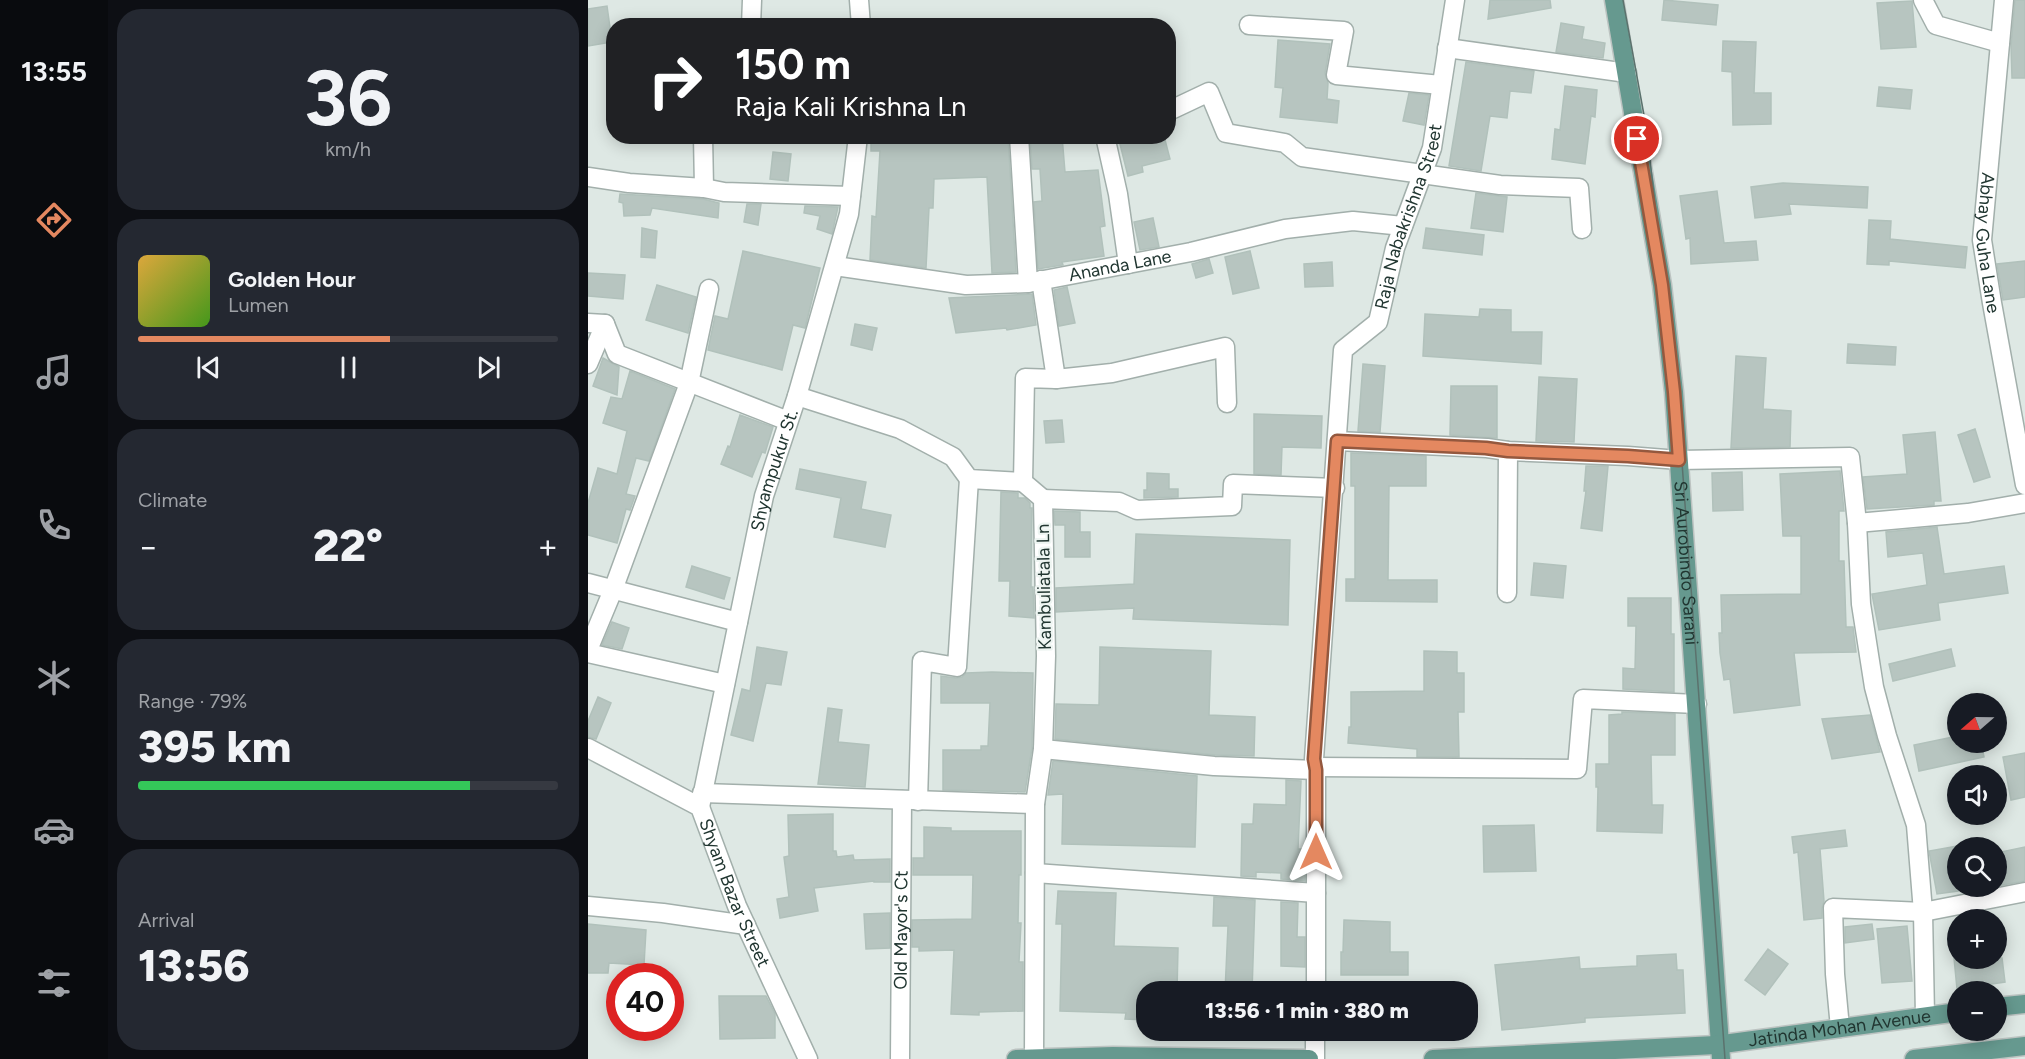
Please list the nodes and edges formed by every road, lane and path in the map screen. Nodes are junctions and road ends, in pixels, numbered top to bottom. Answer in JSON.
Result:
{"nodes":[{"id":1,"x":752,"y":0,"type":"edge"},
{"id":2,"x":859,"y":0,"type":"edge"},
{"id":3,"x":1455,"y":0,"type":"edge"},
{"id":4,"x":1614,"y":0,"type":"edge"},
{"id":5,"x":1923,"y":0,"type":"edge"},
{"id":6,"x":2004,"y":0,"type":"edge"},
{"id":7,"x":751,"y":18,"type":"edge"},
{"id":8,"x":860,"y":18,"type":"edge"},
{"id":9,"x":1249,"y":26,"type":"dead end"},
{"id":10,"x":2000,"y":43,"type":"junction"},
{"id":11,"x":1447,"y":48,"type":"junction"},
{"id":12,"x":1627,"y":73,"type":"junction"},
{"id":13,"x":1441,"y":85,"type":"junction"},
{"id":14,"x":1176,"y":108,"type":"edge"},
{"id":15,"x":703,"y":144,"type":"edge"},
{"id":16,"x":857,"y":144,"type":"edge"},
{"id":17,"x":1020,"y":144,"type":"edge"},
{"id":18,"x":1107,"y":144,"type":"edge"},
{"id":19,"x":1423,"y":173,"type":"junction"},
{"id":20,"x":588,"y":177,"type":"edge"},
{"id":21,"x":704,"y":188,"type":"junction"},
{"id":22,"x":851,"y":196,"type":"junction"},
{"id":23,"x":1403,"y":226,"type":"junction"},
{"id":24,"x":1582,"y":229,"type":"dead end"},
{"id":25,"x":1128,"y":264,"type":"junction"},
{"id":26,"x":835,"y":266,"type":"junction"},
{"id":27,"x":1034,"y":282,"type":"junction"},
{"id":28,"x":709,"y":289,"type":"dead end"},
{"id":29,"x":596,"y":324,"type":"edge"},
{"id":30,"x":588,"y":364,"type":"edge"},
{"id":31,"x":1056,"y":379,"type":"junction"},
{"id":32,"x":689,"y":383,"type":"junction"},
{"id":33,"x":797,"y":396,"type":"junction"},
{"id":34,"x":1227,"y":403,"type":"dead end"},
{"id":35,"x":788,"y":421,"type":"junction"},
{"id":36,"x":1337,"y":441,"type":"junction"},
{"id":37,"x":1508,"y":451,"type":"junction"},
{"id":38,"x":1679,"y":460,"type":"junction"},
{"id":39,"x":969,"y":479,"type":"junction"},
{"id":40,"x":1023,"y":482,"type":"junction"},
{"id":41,"x":2025,"y":485,"type":"edge"},
{"id":42,"x":1335,"y":488,"type":"junction"},
{"id":43,"x":1043,"y":499,"type":"junction"},
{"id":44,"x":2025,"y":503,"type":"edge"},
{"id":45,"x":1857,"y":523,"type":"junction"},
{"id":46,"x":588,"y":583,"type":"edge"},
{"id":47,"x":613,"y":590,"type":"junction"},
{"id":48,"x":1507,"y":592,"type":"dead end"},
{"id":49,"x":738,"y":622,"type":"junction"},
{"id":50,"x":588,"y":651,"type":"edge"},
{"id":51,"x":725,"y":684,"type":"junction"},
{"id":52,"x":1697,"y":704,"type":"junction"},
{"id":53,"x":588,"y":748,"type":"edge"},
{"id":54,"x":1043,"y":749,"type":"junction"},
{"id":55,"x":1316,"y":769,"type":"junction"},
{"id":56,"x":701,"y":800,"type":"junction"},
{"id":57,"x":910,"y":801,"type":"junction"},
{"id":58,"x":1035,"y":804,"type":"junction"},
{"id":59,"x":1035,"y":873,"type":"junction"},
{"id":60,"x":2025,"y":892,"type":"edge"},
{"id":61,"x":1316,"y":893,"type":"junction"},
{"id":62,"x":588,"y":906,"type":"edge"},
{"id":63,"x":1923,"y":912,"type":"junction"},
{"id":64,"x":746,"y":925,"type":"junction"},
{"id":65,"x":1316,"y":981,"type":"edge"},
{"id":66,"x":2025,"y":1004,"type":"edge"},
{"id":67,"x":2007,"y":1006,"type":"edge"},
{"id":68,"x":1947,"y":1013,"type":"edge"},
{"id":69,"x":1925,"y":1016,"type":"junction"},
{"id":70,"x":1840,"y":1028,"type":"junction"},
{"id":71,"x":1316,"y":1041,"type":"edge"},
{"id":72,"x":2025,"y":1046,"type":"edge"},
{"id":73,"x":1721,"y":1051,"type":"edge"},
{"id":74,"x":1989,"y":1055,"type":"edge"},
{"id":75,"x":1537,"y":1056,"type":"edge"},
{"id":76,"x":1034,"y":1058,"type":"edge"},
{"id":77,"x":808,"y":1059,"type":"edge"},
{"id":78,"x":900,"y":1059,"type":"edge"},
{"id":79,"x":1016,"y":1059,"type":"edge"},
{"id":80,"x":1309,"y":1059,"type":"edge"},
{"id":81,"x":1315,"y":1059,"type":"edge"},
{"id":82,"x":1433,"y":1059,"type":"edge"},
{"id":83,"x":1914,"y":1059,"type":"edge"}],
"edges":[{"from":1,"to":7,"type":"street"},
{"from":2,"to":8,"type":"street"},
{"from":3,"to":11,"type":"street","name":"Raja Nabakrishna Street"},
{"from":4,"to":12,"type":"main road","name":"Sri Aurobindo Sarani"},
{"from":5,"to":10,"type":"street"},
{"from":6,"to":10,"type":"street","name":"Abhay Guha Lane"},
{"from":9,"to":13,"type":"street"},
{"from":10,"to":41,"type":"street","name":"Abhay Guha Lane"},
{"from":11,"to":12,"type":"street"},
{"from":11,"to":13,"type":"street","name":"Raja Nabakrishna Street"},
{"from":12,"to":38,"type":"main road","name":"Sri Aurobindo Sarani"},
{"from":13,"to":19,"type":"street","name":"Raja Nabakrishna Street"},
{"from":14,"to":19,"type":"street"},
{"from":15,"to":21,"type":"street"},
{"from":16,"to":22,"type":"street","name":"Shyampukur St."},
{"from":17,"to":27,"type":"street"},
{"from":18,"to":25,"type":"street"},
{"from":19,"to":23,"type":"street","name":"Raja Nabakrishna Street"},
{"from":19,"to":24,"type":"street"},
{"from":20,"to":21,"type":"street"},
{"from":21,"to":22,"type":"street"},
{"from":22,"to":26,"type":"street","name":"Shyampukur St."},
{"from":23,"to":25,"type":"street","name":"Ananda Lane"},
{"from":23,"to":36,"type":"street","name":"Raja Nabakrishna Street"},
{"from":25,"to":27,"type":"street","name":"Ananda Lane"},
{"from":26,"to":27,"type":"street","name":"Ananda Lane"},
{"from":26,"to":33,"type":"street","name":"Shyampukur St."},
{"from":27,"to":31,"type":"street"},
{"from":28,"to":32,"type":"street"},
{"from":29,"to":30,"type":"street"},
{"from":29,"to":32,"type":"street"},
{"from":31,"to":34,"type":"street"},
{"from":31,"to":40,"type":"street"},
{"from":32,"to":35,"type":"street"},
{"from":32,"to":47,"type":"street"},
{"from":33,"to":35,"type":"street","name":"Shyampukur St."},
{"from":33,"to":39,"type":"street"},
{"from":35,"to":49,"type":"street","name":"Shyampukur St."},
{"from":36,"to":37,"type":"street"},
{"from":36,"to":42,"type":"street","name":"Raja Nabakrishna Street"},
{"from":37,"to":38,"type":"street"},
{"from":37,"to":48,"type":"street"},
{"from":38,"to":45,"type":"street"},
{"from":38,"to":52,"type":"main road","name":"Sri Aurobindo Sarani"},
{"from":39,"to":40,"type":"street"},
{"from":39,"to":57,"type":"street","name":"Old Mayor's Ct"},
{"from":40,"to":43,"type":"street","name":"Kambuliatala Ln"},
{"from":42,"to":43,"type":"street"},
{"from":42,"to":55,"type":"street","name":"Raja Nabakrishna Street"},
{"from":43,"to":54,"type":"street","name":"Kambuliatala Ln"},
{"from":44,"to":45,"type":"street"},
{"from":45,"to":63,"type":"street"},
{"from":46,"to":47,"type":"street"},
{"from":47,"to":49,"type":"street"},
{"from":47,"to":50,"type":"street"},
{"from":49,"to":51,"type":"street","name":"Shyampukur St."},
{"from":50,"to":51,"type":"street"},
{"from":51,"to":56,"type":"street","name":"Shyampukur St."},
{"from":52,"to":55,"type":"street"},
{"from":52,"to":73,"type":"main road","name":"Sri Aurobindo Sarani"},
{"from":53,"to":56,"type":"street","name":"Shyam Bazar Street"},
{"from":54,"to":55,"type":"street"},
{"from":54,"to":58,"type":"street","name":"Kambuliatala Ln"},
{"from":55,"to":61,"type":"street","name":"Raja Nabakrishna Street"},
{"from":56,"to":57,"type":"street"},
{"from":56,"to":64,"type":"street","name":"Shyam Bazar Street"},
{"from":57,"to":58,"type":"street"},
{"from":57,"to":78,"type":"street","name":"Old Mayor's Ct"},
{"from":58,"to":59,"type":"street","name":"Kambuliatala Ln"},
{"from":59,"to":61,"type":"street"},
{"from":59,"to":76,"type":"street","name":"Kambuliatala Ln"},
{"from":60,"to":63,"type":"street"},
{"from":61,"to":65,"type":"street","name":"Raja Nabakrishna Street"},
{"from":62,"to":64,"type":"street"},
{"from":63,"to":69,"type":"street"},
{"from":63,"to":70,"type":"street"},
{"from":64,"to":77,"type":"street","name":"Shyam Bazar Street"},
{"from":66,"to":67,"type":"main road"},
{"from":68,"to":69,"type":"main road","name":"Jatinda Mohan Avenue"},
{"from":69,"to":70,"type":"main road","name":"Jatinda Mohan Avenue"},
{"from":70,"to":73,"type":"main road","name":"Jatinda Mohan Avenue"},
{"from":71,"to":81,"type":"street"},
{"from":72,"to":74,"type":"main road"},
{"from":73,"to":75,"type":"main road","name":"Jatinda Mohan Avenue"},
{"from":74,"to":83,"type":"main road"},
{"from":75,"to":82,"type":"main road","name":"Jatinda Mohan Avenue"},
{"from":76,"to":79,"type":"main road"},
{"from":76,"to":80,"type":"main road"}]}
